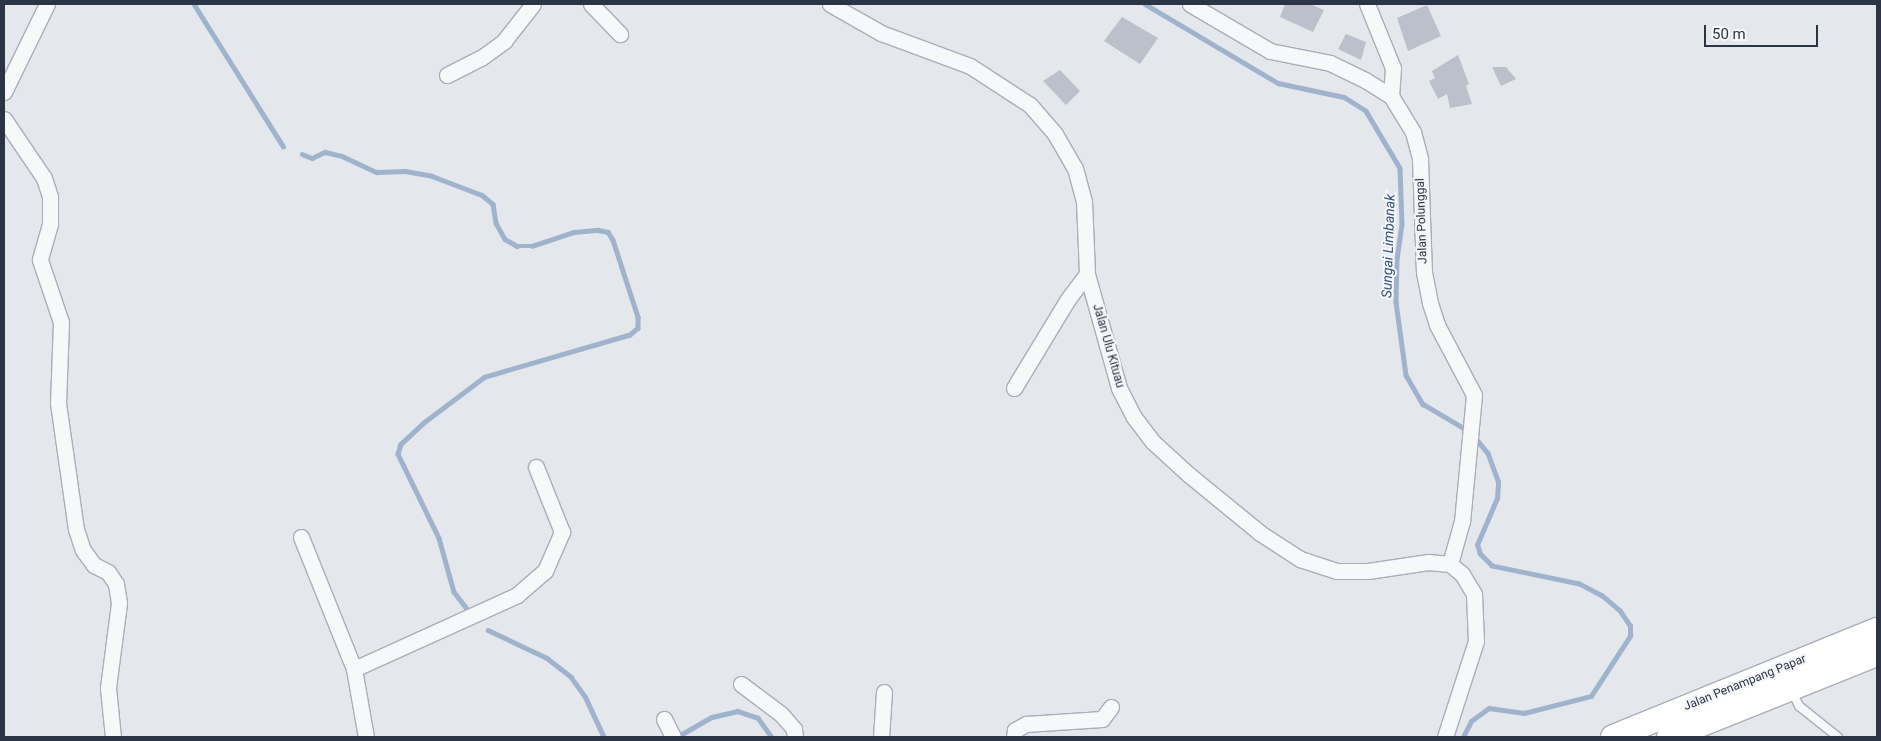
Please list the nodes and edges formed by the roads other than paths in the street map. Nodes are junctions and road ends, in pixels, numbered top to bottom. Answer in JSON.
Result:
{"nodes":[{"id":1,"x":47,"y":4,"type":"edge"},
{"id":2,"x":533,"y":4,"type":"edge"},
{"id":3,"x":591,"y":4,"type":"edge"},
{"id":4,"x":830,"y":4,"type":"edge"},
{"id":5,"x":1190,"y":4,"type":"edge"},
{"id":6,"x":1367,"y":4,"type":"edge"},
{"id":7,"x":620,"y":34,"type":"dead end"},
{"id":8,"x":447,"y":75,"type":"dead end"},
{"id":9,"x":4,"y":92,"type":"edge"},
{"id":10,"x":1391,"y":96,"type":"junction"},
{"id":11,"x":4,"y":119,"type":"edge"},
{"id":12,"x":1088,"y":274,"type":"junction"},
{"id":13,"x":1014,"y":388,"type":"dead end"},
{"id":14,"x":536,"y":467,"type":"dead end"},
{"id":15,"x":301,"y":537,"type":"dead end"},
{"id":16,"x":1450,"y":564,"type":"junction"},
{"id":17,"x":1877,"y":630,"type":"edge"},
{"id":18,"x":1876,"y":659,"type":"edge"},
{"id":19,"x":354,"y":669,"type":"junction"},
{"id":20,"x":741,"y":684,"type":"dead end"},
{"id":21,"x":1790,"y":687,"type":"junction"},
{"id":22,"x":884,"y":692,"type":"dead end"},
{"id":23,"x":1111,"y":707,"type":"dead end"},
{"id":24,"x":664,"y":719,"type":"dead end"},
{"id":25,"x":1698,"y":732,"type":"edge"},
{"id":26,"x":113,"y":737,"type":"edge"},
{"id":27,"x":366,"y":737,"type":"edge"},
{"id":28,"x":673,"y":737,"type":"edge"},
{"id":29,"x":795,"y":737,"type":"edge"},
{"id":30,"x":881,"y":737,"type":"edge"},
{"id":31,"x":1014,"y":737,"type":"edge"},
{"id":32,"x":1446,"y":737,"type":"edge"},
{"id":33,"x":1613,"y":737,"type":"edge"},
{"id":34,"x":1669,"y":737,"type":"edge"},
{"id":35,"x":1838,"y":737,"type":"edge"}],
"edges":[{"from":1,"to":9,"type":"street"},
{"from":2,"to":8,"type":"street"},
{"from":3,"to":7,"type":"street"},
{"from":4,"to":12,"type":"street","name":"Jalan Ulu Kituau"},
{"from":5,"to":10,"type":"street"},
{"from":6,"to":10,"type":"street"},
{"from":10,"to":16,"type":"street","name":"Jalan Polunggal"},
{"from":11,"to":26,"type":"street"},
{"from":12,"to":13,"type":"street"},
{"from":12,"to":16,"type":"street","name":"Jalan Ulu Kituau"},
{"from":14,"to":19,"type":"street"},
{"from":15,"to":19,"type":"street"},
{"from":16,"to":32,"type":"street"},
{"from":17,"to":33,"type":"main road","name":"Jalan Penampang Papar"},
{"from":18,"to":21,"type":"main road","name":"Jalan Penampang Papar"},
{"from":19,"to":27,"type":"street"},
{"from":20,"to":29,"type":"street"},
{"from":21,"to":25,"type":"main road","name":"Jalan Penampang Papar"},
{"from":21,"to":35,"type":"lane"},
{"from":22,"to":30,"type":"street"},
{"from":23,"to":31,"type":"street"},
{"from":24,"to":28,"type":"street"},
{"from":25,"to":34,"type":"main road","name":"Jalan Penampang Papar"}]}
